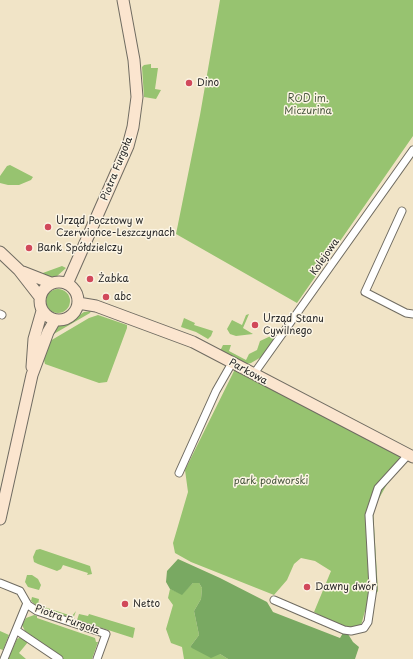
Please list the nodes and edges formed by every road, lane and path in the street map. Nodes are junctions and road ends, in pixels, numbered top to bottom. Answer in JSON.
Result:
{"nodes":[{"id":1,"x":123,"y":0,"type":"edge"},
{"id":2,"x":413,"y":150,"type":"edge"},
{"id":3,"x":402,"y":211,"type":"dead end"},
{"id":4,"x":0,"y":252,"type":"edge"},
{"id":5,"x":19,"y":270,"type":"junction"},
{"id":6,"x":51,"y":284,"type":"junction"},
{"id":7,"x":67,"y":284,"type":"junction"},
{"id":8,"x":40,"y":297,"type":"junction"},
{"id":9,"x":78,"y":303,"type":"junction"},
{"id":10,"x":42,"y":310,"type":"junction"},
{"id":11,"x":413,"y":314,"type":"edge"},
{"id":12,"x":56,"y":320,"type":"junction"},
{"id":13,"x":232,"y":363,"type":"junction"},
{"id":14,"x":32,"y":375,"type":"junction"},
{"id":15,"x":254,"y":375,"type":"junction"},
{"id":16,"x":411,"y":456,"type":"edge"},
{"id":17,"x":179,"y":473,"type":"dead end"},
{"id":18,"x":0,"y":519,"type":"edge"},
{"id":19,"x":0,"y":583,"type":"edge"},
{"id":20,"x":274,"y":600,"type":"dead end"},
{"id":21,"x":27,"y":604,"type":"junction"},
{"id":22,"x":16,"y":630,"type":"junction"},
{"id":23,"x":4,"y":659,"type":"edge"},
{"id":24,"x":59,"y":659,"type":"edge"},
{"id":25,"x":97,"y":659,"type":"edge"}],
"edges":[{"from":1,"to":7,"type":"street","name":"Piotra Furgoła"},
{"from":2,"to":15,"type":"street","name":"Kolejowa"},
{"from":3,"to":11,"type":"street"},
{"from":4,"to":5,"type":"street"},
{"from":5,"to":6,"type":"street"},
{"from":5,"to":8,"type":"street"},
{"from":6,"to":7,"type":"street"},
{"from":6,"to":8,"type":"street"},
{"from":7,"to":9,"type":"street"},
{"from":8,"to":10,"type":"street"},
{"from":9,"to":12,"type":"street"},
{"from":9,"to":13,"type":"street","name":"Parkowa"},
{"from":10,"to":12,"type":"street"},
{"from":10,"to":14,"type":"street"},
{"from":12,"to":14,"type":"street"},
{"from":13,"to":15,"type":"street","name":"Parkowa"},
{"from":13,"to":17,"type":"street"},
{"from":14,"to":18,"type":"street"},
{"from":15,"to":16,"type":"street","name":"Parkowa"},
{"from":16,"to":20,"type":"street"},
{"from":19,"to":21,"type":"street","name":"Piotra Furgoła"},
{"from":21,"to":22,"type":"street","name":"Piotra Furgoła"},
{"from":21,"to":25,"type":"street","name":"Piotra Furgoła"},
{"from":22,"to":23,"type":"street","name":"Piotra Furgoła"},
{"from":22,"to":24,"type":"street"}]}
